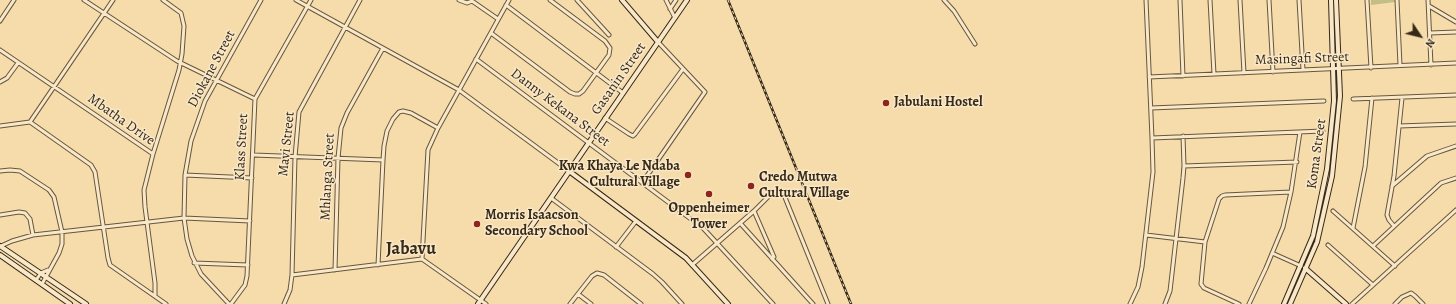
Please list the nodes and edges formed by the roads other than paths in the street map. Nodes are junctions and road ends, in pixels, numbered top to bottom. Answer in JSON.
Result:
{"nodes":[{"id":1,"x":14,"y":0,"type":"edge"},
{"id":2,"x":84,"y":0,"type":"edge"},
{"id":3,"x":113,"y":0,"type":"edge"},
{"id":4,"x":163,"y":0,"type":"edge"},
{"id":5,"x":261,"y":0,"type":"edge"},
{"id":6,"x":296,"y":0,"type":"edge"},
{"id":7,"x":311,"y":0,"type":"edge"},
{"id":8,"x":360,"y":0,"type":"edge"},
{"id":9,"x":459,"y":0,"type":"edge"},
{"id":10,"x":509,"y":0,"type":"edge"},
{"id":11,"x":550,"y":0,"type":"edge"},
{"id":12,"x":577,"y":0,"type":"edge"},
{"id":13,"x":622,"y":0,"type":"edge"},
{"id":14,"x":666,"y":0,"type":"edge"},
{"id":15,"x":676,"y":0,"type":"edge"},
{"id":16,"x":687,"y":0,"type":"edge"},
{"id":17,"x":944,"y":0,"type":"edge"},
{"id":18,"x":1146,"y":0,"type":"edge"},
{"id":19,"x":1180,"y":0,"type":"edge"},
{"id":20,"x":1210,"y":0,"type":"edge"},
{"id":21,"x":1240,"y":0,"type":"edge"},
{"id":22,"x":1269,"y":0,"type":"edge"},
{"id":23,"x":1299,"y":0,"type":"edge"},
{"id":24,"x":1331,"y":0,"type":"edge"},
{"id":25,"x":1336,"y":0,"type":"edge"},
{"id":26,"x":1367,"y":0,"type":"edge"},
{"id":27,"x":1397,"y":0,"type":"edge"},
{"id":28,"x":1428,"y":0,"type":"edge"},
{"id":29,"x":473,"y":1,"type":"edge"},
{"id":30,"x":506,"y":5,"type":"junction"},
{"id":31,"x":1429,"y":6,"type":"junction"},
{"id":32,"x":307,"y":7,"type":"junction"},
{"id":33,"x":670,"y":9,"type":"junction"},
{"id":34,"x":104,"y":13,"type":"junction"},
{"id":35,"x":675,"y":18,"type":"junction"},
{"id":36,"x":498,"y":19,"type":"junction"},
{"id":37,"x":0,"y":21,"type":"edge"},
{"id":38,"x":1456,"y":22,"type":"edge"},
{"id":39,"x":344,"y":26,"type":"junction"},
{"id":40,"x":601,"y":27,"type":"junction"},
{"id":41,"x":1456,"y":32,"type":"edge"},
{"id":42,"x":491,"y":33,"type":"junction"},
{"id":43,"x":1430,"y":33,"type":"junction"},
{"id":44,"x":609,"y":35,"type":"dead end"},
{"id":45,"x":598,"y":36,"type":"junction"},
{"id":46,"x":658,"y":42,"type":"junction"},
{"id":47,"x":975,"y":44,"type":"dead end"},
{"id":48,"x":383,"y":48,"type":"junction"},
{"id":49,"x":0,"y":50,"type":"edge"},
{"id":50,"x":476,"y":59,"type":"junction"},
{"id":51,"x":18,"y":63,"type":"junction"},
{"id":52,"x":180,"y":63,"type":"junction"},
{"id":53,"x":1456,"y":63,"type":"edge"},
{"id":54,"x":1431,"y":65,"type":"junction"},
{"id":55,"x":1400,"y":66,"type":"junction"},
{"id":56,"x":1371,"y":68,"type":"junction"},
{"id":57,"x":683,"y":69,"type":"junction"},
{"id":58,"x":1334,"y":69,"type":"junction"},
{"id":59,"x":1340,"y":69,"type":"junction"},
{"id":60,"x":1304,"y":70,"type":"junction"},
{"id":61,"x":596,"y":72,"type":"junction"},
{"id":62,"x":1273,"y":72,"type":"junction"},
{"id":63,"x":1244,"y":73,"type":"junction"},
{"id":64,"x":1214,"y":74,"type":"junction"},
{"id":65,"x":1183,"y":76,"type":"junction"},
{"id":66,"x":1149,"y":77,"type":"junction"},
{"id":67,"x":216,"y":80,"type":"junction"},
{"id":68,"x":0,"y":82,"type":"edge"},
{"id":69,"x":53,"y":86,"type":"junction"},
{"id":70,"x":459,"y":90,"type":"junction"},
{"id":71,"x":623,"y":93,"type":"junction"},
{"id":72,"x":1456,"y":95,"type":"edge"},
{"id":73,"x":1372,"y":98,"type":"junction"},
{"id":74,"x":1402,"y":98,"type":"junction"},
{"id":75,"x":255,"y":99,"type":"junction"},
{"id":76,"x":1353,"y":99,"type":"dead end"},
{"id":77,"x":1324,"y":101,"type":"dead end"},
{"id":78,"x":1151,"y":108,"type":"junction"},
{"id":79,"x":605,"y":118,"type":"junction"},
{"id":80,"x":30,"y":122,"type":"junction"},
{"id":81,"x":1456,"y":124,"type":"edge"},
{"id":82,"x":0,"y":126,"type":"edge"},
{"id":83,"x":1399,"y":126,"type":"junction"},
{"id":84,"x":438,"y":128,"type":"junction"},
{"id":85,"x":1323,"y":131,"type":"dead end"},
{"id":86,"x":1300,"y":132,"type":"junction"},
{"id":87,"x":1183,"y":136,"type":"junction"},
{"id":88,"x":1152,"y":138,"type":"junction"},
{"id":89,"x":588,"y":143,"type":"junction"},
{"id":90,"x":1456,"y":146,"type":"edge"},
{"id":91,"x":153,"y":154,"type":"junction"},
{"id":92,"x":254,"y":154,"type":"junction"},
{"id":93,"x":295,"y":157,"type":"junction"},
{"id":94,"x":338,"y":158,"type":"junction"},
{"id":95,"x":383,"y":160,"type":"junction"},
{"id":96,"x":1297,"y":162,"type":"junction"},
{"id":97,"x":1184,"y":166,"type":"junction"},
{"id":98,"x":0,"y":171,"type":"edge"},
{"id":99,"x":569,"y":171,"type":"junction"},
{"id":100,"x":185,"y":175,"type":"junction"},
{"id":101,"x":252,"y":178,"type":"junction"},
{"id":102,"x":1456,"y":178,"type":"edge"},
{"id":103,"x":642,"y":183,"type":"junction"},
{"id":104,"x":1392,"y":186,"type":"junction"},
{"id":105,"x":1291,"y":192,"type":"junction"},
{"id":106,"x":551,"y":198,"type":"junction"},
{"id":107,"x":754,"y":210,"type":"junction"},
{"id":108,"x":1456,"y":210,"type":"edge"},
{"id":109,"x":1333,"y":211,"type":"dead end"},
{"id":110,"x":0,"y":215,"type":"edge"},
{"id":111,"x":184,"y":218,"type":"junction"},
{"id":112,"x":636,"y":221,"type":"junction"},
{"id":113,"x":147,"y":222,"type":"junction"},
{"id":114,"x":250,"y":222,"type":"junction"},
{"id":115,"x":740,"y":223,"type":"junction"},
{"id":116,"x":1394,"y":226,"type":"junction"},
{"id":117,"x":103,"y":227,"type":"junction"},
{"id":118,"x":1353,"y":228,"type":"junction"},
{"id":119,"x":62,"y":232,"type":"junction"},
{"id":120,"x":34,"y":235,"type":"junction"},
{"id":121,"x":1146,"y":235,"type":"junction"},
{"id":122,"x":1177,"y":238,"type":"junction"},
{"id":123,"x":717,"y":242,"type":"junction"},
{"id":124,"x":1205,"y":242,"type":"junction"},
{"id":125,"x":1328,"y":245,"type":"dead end"},
{"id":126,"x":1,"y":246,"type":"edge"},
{"id":127,"x":1373,"y":246,"type":"junction"},
{"id":128,"x":616,"y":247,"type":"junction"},
{"id":129,"x":1272,"y":253,"type":"junction"},
{"id":130,"x":0,"y":255,"type":"edge"},
{"id":131,"x":422,"y":259,"type":"junction"},
{"id":132,"x":772,"y":259,"type":"junction"},
{"id":133,"x":194,"y":263,"type":"junction"},
{"id":134,"x":248,"y":265,"type":"junction"},
{"id":135,"x":378,"y":265,"type":"junction"},
{"id":136,"x":692,"y":265,"type":"junction"},
{"id":137,"x":1301,"y":266,"type":"junction"},
{"id":138,"x":1395,"y":266,"type":"junction"},
{"id":139,"x":1307,"y":269,"type":"junction"},
{"id":140,"x":48,"y":270,"type":"junction"},
{"id":141,"x":335,"y":270,"type":"junction"},
{"id":142,"x":41,"y":273,"type":"junction"},
{"id":143,"x":292,"y":276,"type":"junction"},
{"id":144,"x":46,"y":277,"type":"junction"},
{"id":145,"x":36,"y":280,"type":"junction"},
{"id":146,"x":42,"y":284,"type":"junction"},
{"id":147,"x":1373,"y":285,"type":"junction"},
{"id":148,"x":578,"y":294,"type":"junction"},
{"id":149,"x":155,"y":296,"type":"junction"},
{"id":150,"x":479,"y":302,"type":"edge"},
{"id":151,"x":70,"y":304,"type":"edge"},
{"id":152,"x":86,"y":304,"type":"edge"},
{"id":153,"x":166,"y":304,"type":"edge"},
{"id":154,"x":230,"y":304,"type":"edge"},
{"id":155,"x":284,"y":304,"type":"edge"},
{"id":156,"x":486,"y":304,"type":"edge"},
{"id":157,"x":570,"y":304,"type":"edge"},
{"id":158,"x":591,"y":304,"type":"edge"},
{"id":159,"x":640,"y":304,"type":"edge"},
{"id":160,"x":682,"y":304,"type":"edge"},
{"id":161,"x":728,"y":304,"type":"edge"},
{"id":162,"x":773,"y":304,"type":"edge"},
{"id":163,"x":813,"y":304,"type":"edge"},
{"id":164,"x":828,"y":304,"type":"edge"},
{"id":165,"x":1130,"y":304,"type":"edge"},
{"id":166,"x":1166,"y":304,"type":"edge"},
{"id":167,"x":1239,"y":304,"type":"edge"},
{"id":168,"x":1249,"y":304,"type":"edge"},
{"id":169,"x":1284,"y":304,"type":"edge"},
{"id":170,"x":1290,"y":304,"type":"edge"},
{"id":171,"x":1346,"y":304,"type":"edge"},
{"id":172,"x":1352,"y":304,"type":"edge"},
{"id":173,"x":1395,"y":304,"type":"edge"},
{"id":174,"x":1423,"y":304,"type":"edge"}],
"edges":[{"from":1,"to":37,"type":"street"},
{"from":2,"to":34,"type":"street"},
{"from":3,"to":34,"type":"street"},
{"from":4,"to":52,"type":"street"},
{"from":5,"to":67,"type":"street","name":"Diokane Street"},
{"from":6,"to":32,"type":"street"},
{"from":7,"to":32,"type":"street","name":"Klass Street"},
{"from":8,"to":39,"type":"street","name":"Mavi Street"},
{"from":9,"to":29,"type":"street"},
{"from":10,"to":30,"type":"street"},
{"from":11,"to":45,"type":"street"},
{"from":12,"to":40,"type":"street"},
{"from":13,"to":46,"type":"street"},
{"from":14,"to":33,"type":"street"},
{"from":15,"to":33,"type":"street"},
{"from":16,"to":35,"type":"street","name":"Gasanin Street"},
{"from":17,"to":47,"type":"street"},
{"from":18,"to":66,"type":"street"},
{"from":19,"to":65,"type":"street"},
{"from":20,"to":64,"type":"street"},
{"from":21,"to":63,"type":"street"},
{"from":22,"to":62,"type":"street"},
{"from":23,"to":60,"type":"street"},
{"from":24,"to":58,"type":"street","name":"Koma Street"},
{"from":25,"to":59,"type":"street","name":"Koma Street"},
{"from":26,"to":56,"type":"street"},
{"from":27,"to":55,"type":"street"},
{"from":28,"to":31,"type":"street"},
{"from":29,"to":36,"type":"street"},
{"from":30,"to":36,"type":"street"},
{"from":30,"to":61,"type":"street"},
{"from":31,"to":38,"type":"street"},
{"from":31,"to":43,"type":"street"},
{"from":32,"to":39,"type":"street"},
{"from":32,"to":75,"type":"street","name":"Klass Street"},
{"from":33,"to":35,"type":"street"},
{"from":34,"to":52,"type":"street"},
{"from":34,"to":69,"type":"street"},
{"from":35,"to":46,"type":"street","name":"Gasanin Street"},
{"from":36,"to":42,"type":"street"},
{"from":39,"to":48,"type":"street"},
{"from":39,"to":93,"type":"street","name":"Mavi Street"},
{"from":40,"to":44,"type":"street"},
{"from":40,"to":45,"type":"street"},
{"from":41,"to":43,"type":"street"},
{"from":42,"to":50,"type":"street"},
{"from":42,"to":61,"type":"street"},
{"from":43,"to":54,"type":"street"},
{"from":45,"to":61,"type":"street"},
{"from":46,"to":57,"type":"street"},
{"from":46,"to":71,"type":"street","name":"Gasanin Street"},
{"from":48,"to":70,"type":"street"},
{"from":48,"to":94,"type":"street","name":"Mhlanga Street"},
{"from":49,"to":51,"type":"street","name":"Mbatha Drive"},
{"from":50,"to":70,"type":"street"},
{"from":50,"to":89,"type":"street","name":"Danny Kekana Street"},
{"from":51,"to":68,"type":"street"},
{"from":51,"to":69,"type":"street","name":"Mbatha Drive"},
{"from":52,"to":67,"type":"street"},
{"from":52,"to":91,"type":"street"},
{"from":53,"to":54,"type":"street","name":"Masingafi Street"},
{"from":54,"to":55,"type":"street","name":"Masingafi Street"},
{"from":55,"to":56,"type":"street","name":"Masingafi Street"},
{"from":56,"to":59,"type":"street","name":"Masingafi Street"},
{"from":57,"to":79,"type":"street"},
{"from":57,"to":103,"type":"street"},
{"from":58,"to":59,"type":"street","name":"Masingafi Street"},
{"from":58,"to":60,"type":"street","name":"Masingafi Street"},
{"from":58,"to":137,"type":"street","name":"Koma Street"},
{"from":59,"to":139,"type":"street","name":"Koma Street"},
{"from":60,"to":62,"type":"street","name":"Masingafi Street"},
{"from":61,"to":71,"type":"street"},
{"from":62,"to":63,"type":"street","name":"Masingafi Street"},
{"from":63,"to":64,"type":"street","name":"Masingafi Street"},
{"from":64,"to":65,"type":"street","name":"Masingafi Street"},
{"from":65,"to":66,"type":"street","name":"Masingafi Street"},
{"from":66,"to":78,"type":"street"},
{"from":67,"to":75,"type":"street"},
{"from":67,"to":100,"type":"street","name":"Diokane Street"},
{"from":69,"to":80,"type":"street"},
{"from":69,"to":91,"type":"street","name":"Mbatha Drive"},
{"from":70,"to":84,"type":"street"},
{"from":70,"to":99,"type":"street"},
{"from":71,"to":79,"type":"street","name":"Gasanin Street"},
{"from":72,"to":74,"type":"street"},
{"from":73,"to":74,"type":"street"},
{"from":73,"to":76,"type":"street"},
{"from":73,"to":118,"type":"street"},
{"from":74,"to":83,"type":"street"},
{"from":75,"to":92,"type":"street","name":"Klass Street"},
{"from":77,"to":78,"type":"street"},
{"from":78,"to":88,"type":"street"},
{"from":79,"to":89,"type":"street","name":"Gasanin Street"},
{"from":80,"to":82,"type":"street"},
{"from":80,"to":117,"type":"street"},
{"from":81,"to":83,"type":"street"},
{"from":83,"to":104,"type":"street"},
{"from":84,"to":95,"type":"street"},
{"from":84,"to":131,"type":"street"},
{"from":85,"to":86,"type":"street"},
{"from":86,"to":87,"type":"street"},
{"from":86,"to":96,"type":"street"},
{"from":87,"to":88,"type":"street"},
{"from":87,"to":97,"type":"street"},
{"from":88,"to":121,"type":"street"},
{"from":89,"to":99,"type":"street","name":"Gasanin Street"},
{"from":89,"to":103,"type":"street","name":"Danny Kekana Street"},
{"from":90,"to":104,"type":"street"},
{"from":91,"to":113,"type":"street","name":"Mbatha Drive"},
{"from":92,"to":93,"type":"street"},
{"from":92,"to":101,"type":"street","name":"Klass Street"},
{"from":93,"to":94,"type":"street"},
{"from":93,"to":143,"type":"street","name":"Mavi Street"},
{"from":94,"to":95,"type":"street"},
{"from":94,"to":141,"type":"street","name":"Mhlanga Street"},
{"from":95,"to":135,"type":"street"},
{"from":96,"to":97,"type":"street"},
{"from":96,"to":105,"type":"street"},
{"from":97,"to":122,"type":"street"},
{"from":98,"to":119,"type":"street"},
{"from":99,"to":106,"type":"street","name":"Gasanin Street"},
{"from":99,"to":112,"type":"street"},
{"from":100,"to":101,"type":"street"},
{"from":100,"to":111,"type":"street","name":"Diokane Street"},
{"from":101,"to":114,"type":"street","name":"Klass Street"},
{"from":102,"to":116,"type":"street"},
{"from":103,"to":123,"type":"street","name":"Danny Kekana Street"},
{"from":104,"to":116,"type":"street"},
{"from":105,"to":124,"type":"street"},
{"from":105,"to":129,"type":"street"},
{"from":106,"to":128,"type":"street"},
{"from":106,"to":150,"type":"street","name":"Gasanin Street"},
{"from":107,"to":115,"type":"street"},
{"from":107,"to":132,"type":"street"},
{"from":107,"to":164,"type":"street"},
{"from":108,"to":138,"type":"street"},
{"from":109,"to":118,"type":"street"},
{"from":110,"to":120,"type":"street"},
{"from":111,"to":113,"type":"street"},
{"from":111,"to":114,"type":"street"},
{"from":111,"to":133,"type":"street","name":"Diokane Street"},
{"from":112,"to":128,"type":"street"},
{"from":112,"to":136,"type":"street"},
{"from":113,"to":117,"type":"street"},
{"from":113,"to":149,"type":"street","name":"Mbatha Drive"},
{"from":114,"to":134,"type":"street","name":"Klass Street"},
{"from":115,"to":123,"type":"street"},
{"from":115,"to":132,"type":"street"},
{"from":116,"to":127,"type":"street"},
{"from":117,"to":119,"type":"street"},
{"from":117,"to":149,"type":"street"},
{"from":118,"to":127,"type":"street"},
{"from":119,"to":120,"type":"street"},
{"from":119,"to":140,"type":"street"},
{"from":120,"to":126,"type":"street"},
{"from":121,"to":122,"type":"street"},
{"from":121,"to":165,"type":"street"},
{"from":122,"to":124,"type":"street"},
{"from":122,"to":166,"type":"street"},
{"from":123,"to":136,"type":"street"},
{"from":123,"to":162,"type":"street","name":"Danny Kekana Street"},
{"from":124,"to":167,"type":"street"},
{"from":125,"to":147,"type":"street"},
{"from":126,"to":142,"type":"street"},
{"from":127,"to":138,"type":"street"},
{"from":128,"to":160,"type":"street"},
{"from":129,"to":137,"type":"street"},
{"from":129,"to":168,"type":"street"},
{"from":130,"to":145,"type":"street"},
{"from":131,"to":135,"type":"street"},
{"from":131,"to":150,"type":"street"},
{"from":132,"to":163,"type":"street"},
{"from":133,"to":134,"type":"street"},
{"from":133,"to":154,"type":"street","name":"Diokane Street"},
{"from":134,"to":154,"type":"street","name":"Klass Street"},
{"from":135,"to":141,"type":"street"},
{"from":136,"to":161,"type":"street"},
{"from":137,"to":139,"type":"street"},
{"from":137,"to":169,"type":"street","name":"Koma Street"},
{"from":138,"to":147,"type":"street"},
{"from":139,"to":170,"type":"street","name":"Koma Street"},
{"from":139,"to":171,"type":"street"},
{"from":140,"to":142,"type":"street"},
{"from":140,"to":144,"type":"street"},
{"from":141,"to":143,"type":"street"},
{"from":142,"to":144,"type":"street"},
{"from":142,"to":145,"type":"street"},
{"from":143,"to":155,"type":"street","name":"Mavi Street"},
{"from":144,"to":146,"type":"street"},
{"from":144,"to":152,"type":"street"},
{"from":145,"to":146,"type":"street"},
{"from":146,"to":151,"type":"street"},
{"from":147,"to":172,"type":"street"},
{"from":148,"to":157,"type":"street"},
{"from":148,"to":158,"type":"street"},
{"from":148,"to":159,"type":"street"},
{"from":149,"to":153,"type":"street"},
{"from":150,"to":156,"type":"street"},
{"from":173,"to":174,"type":"street"}]}
